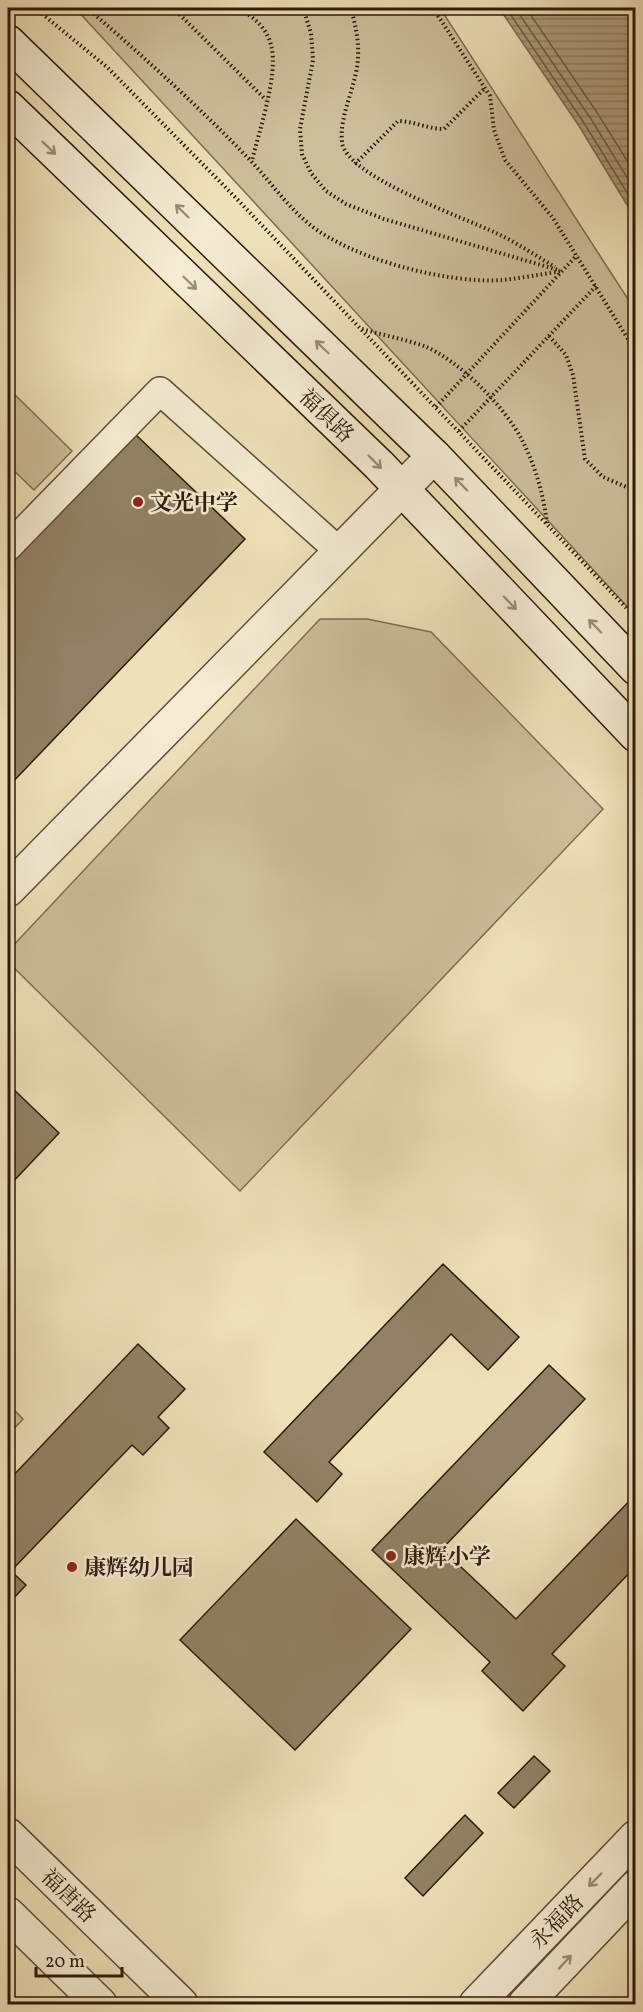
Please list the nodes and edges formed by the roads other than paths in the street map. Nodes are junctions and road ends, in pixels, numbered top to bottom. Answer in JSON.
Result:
{"nodes":[{"id":1,"x":8,"y":42,"type":"edge"},
{"id":2,"x":8,"y":107,"type":"edge"},
{"id":3,"x":434,"y":456,"type":"junction"},
{"id":4,"x":401,"y":489,"type":"junction"},
{"id":5,"x":8,"y":547,"type":"edge"},
{"id":6,"x":340,"y":552,"type":"junction"},
{"id":7,"x":636,"y":668,"type":"edge"},
{"id":8,"x":636,"y":735,"type":"edge"},
{"id":9,"x":8,"y":890,"type":"edge"},
{"id":10,"x":8,"y":1835,"type":"edge"},
{"id":11,"x":636,"y":1838,"type":"edge"},
{"id":12,"x":636,"y":1887,"type":"edge"},
{"id":13,"x":8,"y":1914,"type":"edge"},
{"id":14,"x":100,"y":2004,"type":"edge"},
{"id":15,"x":181,"y":2004,"type":"edge"},
{"id":16,"x":476,"y":2004,"type":"edge"},
{"id":17,"x":525,"y":2004,"type":"edge"}],
"edges":[{"from":3,"to":1,"type":"main road","name":"福俱路","one_way":true},
{"from":2,"to":4,"type":"main road","name":"福俱路","one_way":true},
{"from":3,"to":4,"type":"main road"},
{"from":7,"to":3,"type":"main road","name":"福俱路","one_way":true},
{"from":4,"to":6,"type":"main road"},
{"from":4,"to":8,"type":"main road","name":"福俱路","one_way":true},
{"from":5,"to":6,"type":"street"},
{"from":6,"to":9,"type":"main road"},
{"from":10,"to":15,"type":"main road","name":"福唐路"},
{"from":11,"to":16,"type":"main road","name":"永福路","one_way":true},
{"from":17,"to":12,"type":"main road","name":"永福路","one_way":true},
{"from":13,"to":14,"type":"main road"}]}
